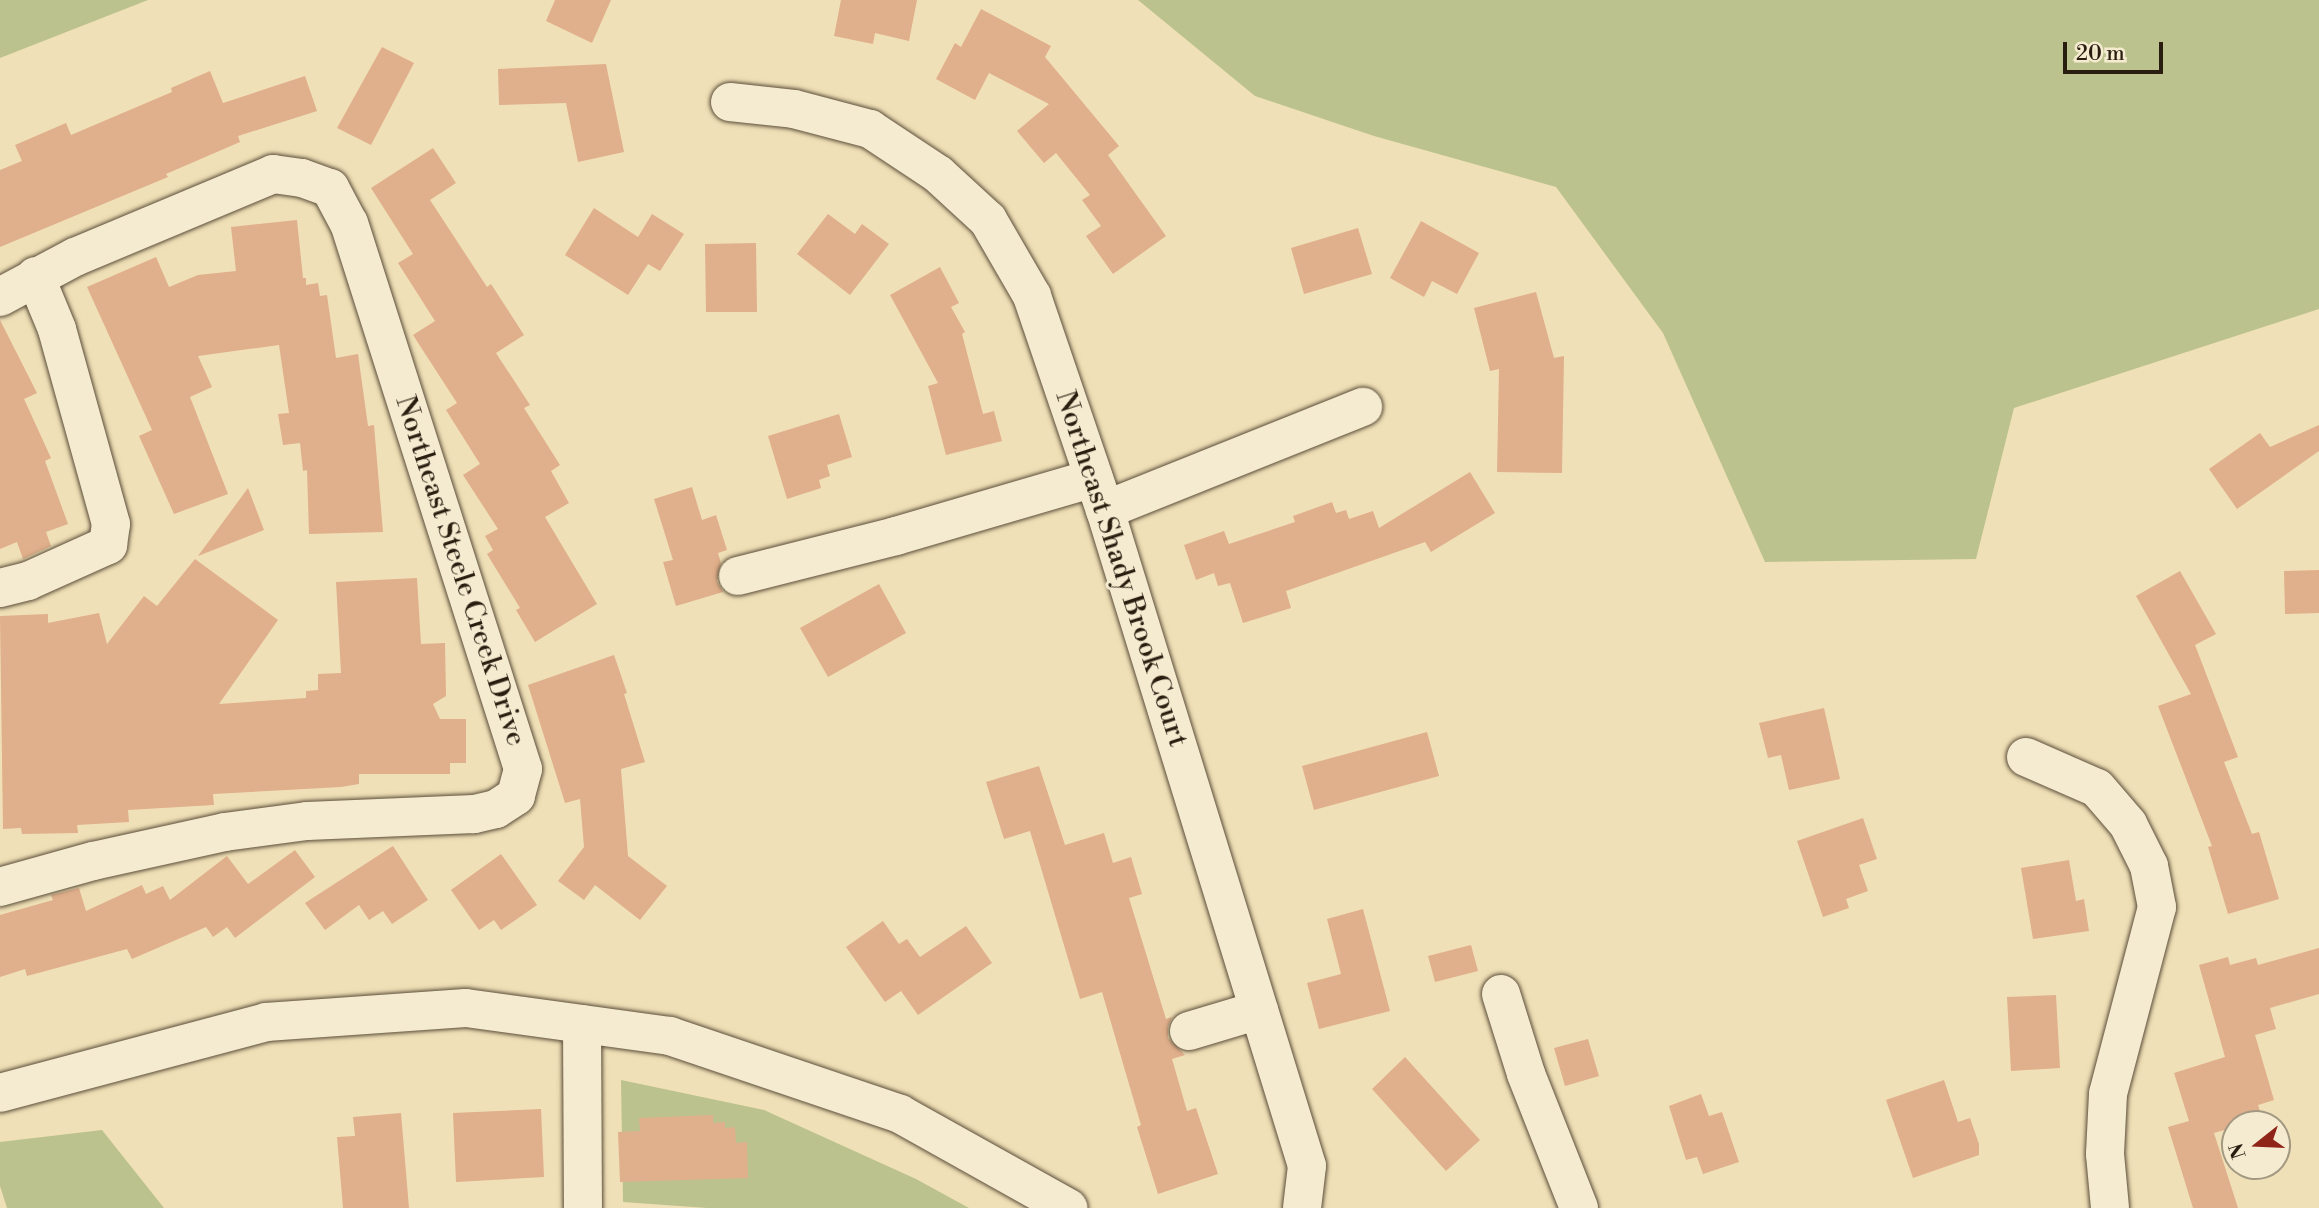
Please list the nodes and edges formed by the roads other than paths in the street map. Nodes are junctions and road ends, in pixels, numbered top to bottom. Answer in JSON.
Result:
{"nodes":[{"id":1,"x":730,"y":102,"type":"dead end"},
{"id":2,"x":34,"y":276,"type":"junction"},
{"id":3,"x":0,"y":297,"type":"edge"},
{"id":4,"x":1363,"y":407,"type":"dead end"},
{"id":5,"x":1100,"y":494,"type":"junction"},
{"id":6,"x":738,"y":576,"type":"dead end"},
{"id":7,"x":0,"y":588,"type":"edge"},
{"id":8,"x":2026,"y":757,"type":"dead end"},
{"id":9,"x":0,"y":887,"type":"edge"},
{"id":10,"x":1501,"y":994,"type":"dead end"},
{"id":11,"x":1259,"y":1010,"type":"junction"},
{"id":12,"x":582,"y":1024,"type":"junction"},
{"id":13,"x":1189,"y":1031,"type":"dead end"},
{"id":14,"x":0,"y":1093,"type":"edge"},
{"id":15,"x":583,"y":1208,"type":"edge"},
{"id":16,"x":1068,"y":1208,"type":"edge"},
{"id":17,"x":1302,"y":1208,"type":"edge"},
{"id":18,"x":1579,"y":1208,"type":"edge"},
{"id":19,"x":2110,"y":1208,"type":"edge"}],
"edges":[{"from":1,"to":5,"type":"street","name":"Northeast Shady Brook Court"},
{"from":2,"to":3,"type":"street","name":"Northeast Steele Creek Drive"},
{"from":2,"to":7,"type":"street"},
{"from":2,"to":9,"type":"street","name":"Northeast Steele Creek Drive"},
{"from":4,"to":5,"type":"street"},
{"from":5,"to":6,"type":"street"},
{"from":5,"to":11,"type":"street","name":"Northeast Shady Brook Court"},
{"from":8,"to":19,"type":"street"},
{"from":10,"to":18,"type":"street"},
{"from":11,"to":13,"type":"street"},
{"from":11,"to":17,"type":"street","name":"Northeast Shady Brook Court"},
{"from":12,"to":14,"type":"street"},
{"from":12,"to":15,"type":"street"},
{"from":12,"to":16,"type":"street"}]}
